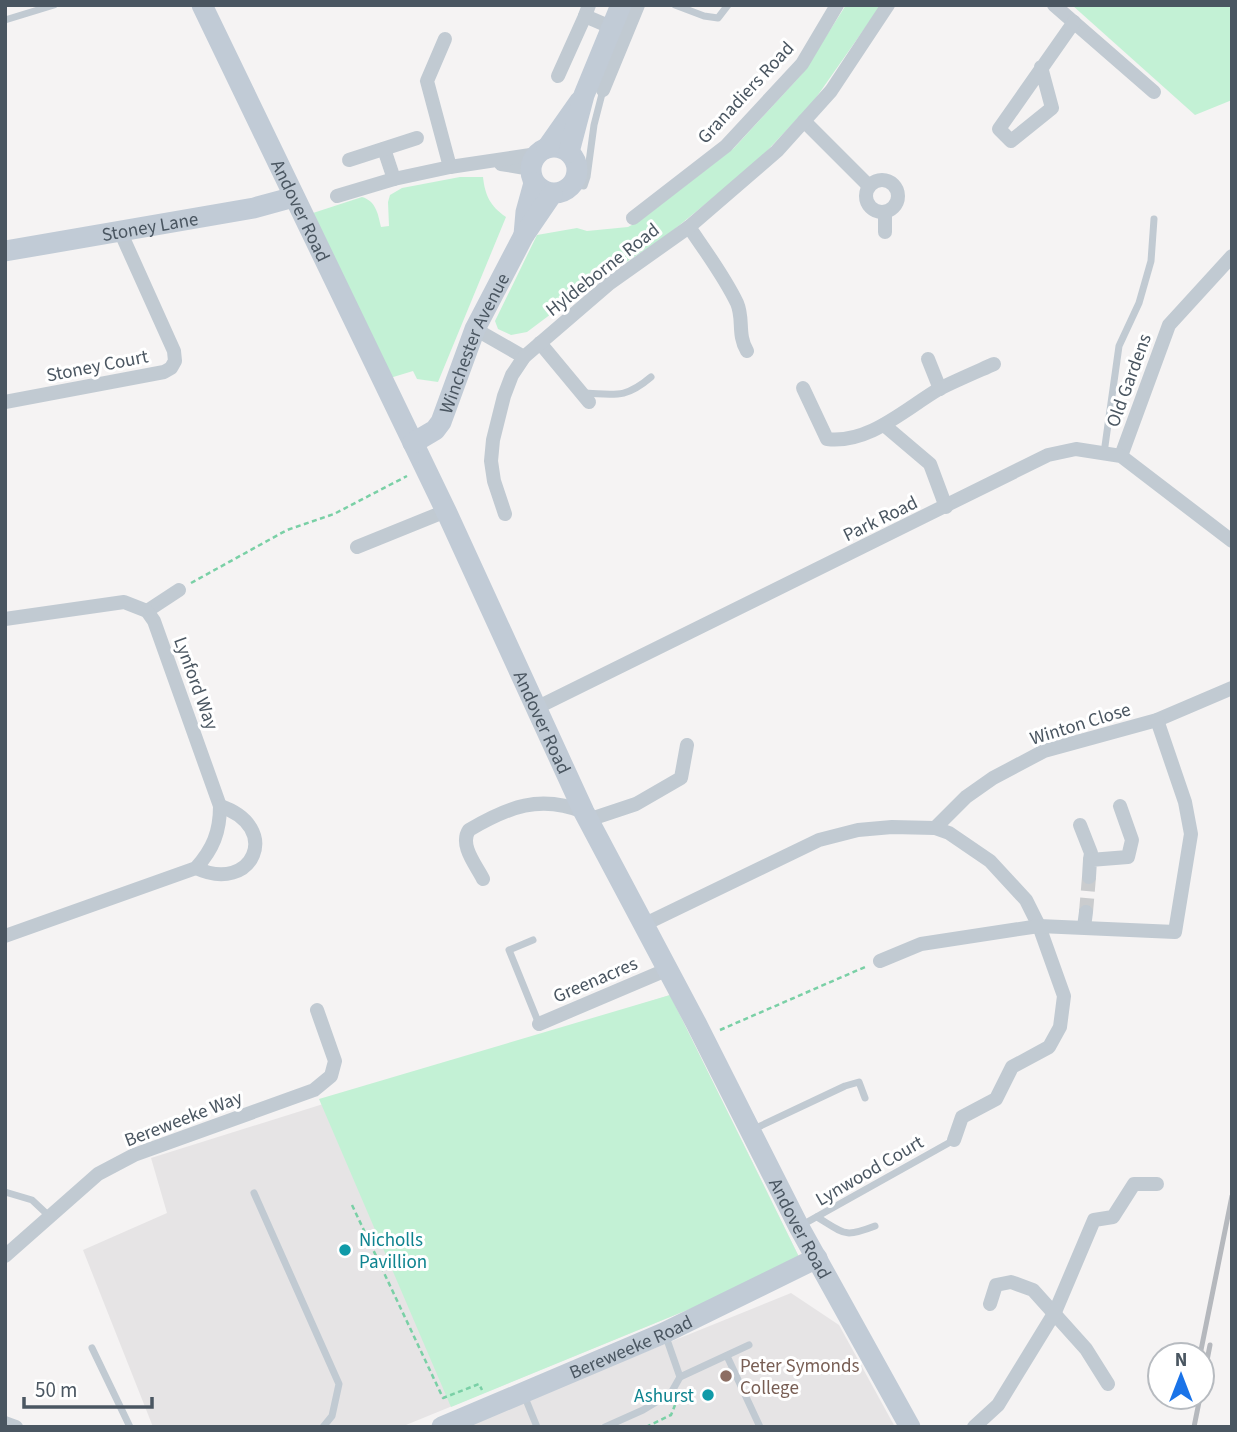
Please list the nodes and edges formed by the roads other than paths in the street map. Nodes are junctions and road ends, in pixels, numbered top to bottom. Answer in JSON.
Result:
{"nodes":[{"id":1,"x":54,"y":5,"type":"edge"},
{"id":2,"x":202,"y":5,"type":"edge"},
{"id":3,"x":621,"y":5,"type":"edge"},
{"id":4,"x":638,"y":5,"type":"edge"},
{"id":5,"x":675,"y":5,"type":"edge"},
{"id":6,"x":728,"y":5,"type":"edge"},
{"id":7,"x":838,"y":5,"type":"edge"},
{"id":8,"x":888,"y":5,"type":"edge"},
{"id":9,"x":1054,"y":5,"type":"edge"},
{"id":10,"x":587,"y":10,"type":"edge"},
{"id":11,"x":5,"y":20,"type":"edge"},
{"id":12,"x":1074,"y":22,"type":"junction"},
{"id":13,"x":613,"y":28,"type":"junction"},
{"id":14,"x":445,"y":39,"type":"dead end"},
{"id":15,"x":1041,"y":67,"type":"junction"},
{"id":16,"x":558,"y":76,"type":"dead end"},
{"id":17,"x":1154,"y":92,"type":"dead end"},
{"id":18,"x":594,"y":93,"type":"junction"},
{"id":19,"x":804,"y":121,"type":"junction"},
{"id":20,"x":417,"y":138,"type":"dead end"},
{"id":21,"x":384,"y":149,"type":"junction"},
{"id":22,"x":569,"y":152,"type":"junction"},
{"id":23,"x":349,"y":160,"type":"dead end"},
{"id":24,"x":450,"y":167,"type":"junction"},
{"id":25,"x":540,"y":169,"type":"junction"},
{"id":26,"x":394,"y":178,"type":"junction"},
{"id":27,"x":573,"y":184,"type":"junction"},
{"id":28,"x":869,"y":186,"type":"junction"},
{"id":29,"x":337,"y":196,"type":"dead end"},
{"id":30,"x":294,"y":197,"type":"junction"},
{"id":31,"x":885,"y":212,"type":"junction"},
{"id":32,"x":633,"y":218,"type":"dead end"},
{"id":33,"x":1154,"y":219,"type":"dead end"},
{"id":34,"x":690,"y":227,"type":"junction"},
{"id":35,"x":120,"y":231,"type":"junction"},
{"id":36,"x":885,"y":232,"type":"dead end"},
{"id":37,"x":5,"y":251,"type":"edge"},
{"id":38,"x":1232,"y":256,"type":"edge"},
{"id":39,"x":475,"y":329,"type":"junction"},
{"id":40,"x":540,"y":343,"type":"junction"},
{"id":41,"x":747,"y":351,"type":"dead end"},
{"id":42,"x":524,"y":357,"type":"junction"},
{"id":43,"x":928,"y":359,"type":"dead end"},
{"id":44,"x":994,"y":364,"type":"dead end"},
{"id":45,"x":651,"y":377,"type":"dead end"},
{"id":46,"x":803,"y":388,"type":"dead end"},
{"id":47,"x":940,"y":389,"type":"junction"},
{"id":48,"x":585,"y":398,"type":"joint"},
{"id":49,"x":5,"y":402,"type":"edge"},
{"id":50,"x":884,"y":425,"type":"junction"},
{"id":51,"x":413,"y":443,"type":"junction"},
{"id":52,"x":1104,"y":453,"type":"junction"},
{"id":53,"x":1121,"y":456,"type":"junction"},
{"id":54,"x":946,"y":507,"type":"junction"},
{"id":55,"x":446,"y":511,"type":"junction"},
{"id":56,"x":505,"y":514,"type":"dead end"},
{"id":57,"x":1232,"y":541,"type":"edge"},
{"id":58,"x":357,"y":547,"type":"dead end"},
{"id":59,"x":179,"y":590,"type":"road end"},
{"id":60,"x":147,"y":611,"type":"junction"},
{"id":61,"x":5,"y":619,"type":"edge"},
{"id":62,"x":1232,"y":688,"type":"edge"},
{"id":63,"x":536,"y":708,"type":"junction"},
{"id":64,"x":1157,"y":720,"type":"junction"},
{"id":65,"x":687,"y":745,"type":"dead end"},
{"id":66,"x":220,"y":806,"type":"junction"},
{"id":67,"x":1120,"y":806,"type":"dead end"},
{"id":68,"x":586,"y":816,"type":"junction"},
{"id":69,"x":1080,"y":825,"type":"dead end"},
{"id":70,"x":935,"y":828,"type":"junction"},
{"id":71,"x":1090,"y":860,"type":"junction"},
{"id":72,"x":196,"y":868,"type":"junction"},
{"id":73,"x":1089,"y":877,"type":"tunnel mouth"},
{"id":74,"x":483,"y":879,"type":"dead end"},
{"id":75,"x":643,"y":925,"type":"junction"},
{"id":76,"x":1039,"y":926,"type":"junction"},
{"id":77,"x":5,"y":936,"type":"edge"},
{"id":78,"x":533,"y":940,"type":"dead end"},
{"id":79,"x":880,"y":961,"type":"road end"},
{"id":80,"x":666,"y":970,"type":"junction"},
{"id":81,"x":317,"y":1010,"type":"dead end"},
{"id":82,"x":539,"y":1024,"type":"joint"},
{"id":83,"x":865,"y":1098,"type":"dead end"},
{"id":84,"x":750,"y":1131,"type":"junction"},
{"id":85,"x":954,"y":1140,"type":"joint"},
{"id":86,"x":1157,"y":1184,"type":"dead end"},
{"id":87,"x":5,"y":1192,"type":"edge"},
{"id":88,"x":254,"y":1193,"type":"dead end"},
{"id":89,"x":50,"y":1217,"type":"junction"},
{"id":90,"x":808,"y":1222,"type":"junction"},
{"id":91,"x":875,"y":1226,"type":"dead end"},
{"id":92,"x":5,"y":1256,"type":"edge"},
{"id":93,"x":817,"y":1258,"type":"junction"},
{"id":94,"x":990,"y":1304,"type":"dead end"},
{"id":95,"x":1055,"y":1312,"type":"junction"},
{"id":96,"x":664,"y":1333,"type":"junction"},
{"id":97,"x":749,"y":1345,"type":"dead end"},
{"id":98,"x":92,"y":1348,"type":"dead end"},
{"id":99,"x":727,"y":1356,"type":"junction"},
{"id":100,"x":680,"y":1377,"type":"junction"},
{"id":101,"x":1108,"y":1384,"type":"dead end"},
{"id":102,"x":523,"y":1393,"type":"junction"},
{"id":103,"x":5,"y":1423,"type":"edge"},
{"id":104,"x":16,"y":1427,"type":"edge"},
{"id":105,"x":130,"y":1427,"type":"edge"},
{"id":106,"x":323,"y":1427,"type":"edge"},
{"id":107,"x":442,"y":1427,"type":"edge"},
{"id":108,"x":537,"y":1427,"type":"edge"},
{"id":109,"x":605,"y":1427,"type":"edge"},
{"id":110,"x":760,"y":1427,"type":"edge"},
{"id":111,"x":910,"y":1427,"type":"edge"},
{"id":112,"x":974,"y":1427,"type":"edge"}],
"edges":[{"from":1,"to":11,"type":"lane"},
{"from":2,"to":30,"type":"main road","name":"Andover Road"},
{"from":3,"to":13,"type":"main road","name":"Winchester Avenue"},
{"from":4,"to":18,"type":"street"},
{"from":5,"to":6,"type":"lane"},
{"from":7,"to":32,"type":"street","name":"Granadiers Road"},
{"from":8,"to":19,"type":"street","name":"Hyldeborne Road"},
{"from":9,"to":12,"type":"street"},
{"from":10,"to":13,"type":"street"},
{"from":10,"to":16,"type":"street"},
{"from":12,"to":15,"type":"street"},
{"from":12,"to":17,"type":"street"},
{"from":13,"to":18,"type":"main road","name":"Winchester Avenue"},
{"from":14,"to":24,"type":"street"},
{"from":15,"to":15,"type":"street"},
{"from":18,"to":22,"type":"main road","name":"Winchester Avenue"},
{"from":18,"to":25,"type":"main road","name":"Winchester Avenue"},
{"from":18,"to":27,"type":"lane"},
{"from":19,"to":28,"type":"street"},
{"from":19,"to":34,"type":"street","name":"Hyldeborne Road"},
{"from":20,"to":21,"type":"street"},
{"from":21,"to":23,"type":"street"},
{"from":21,"to":26,"type":"street"},
{"from":22,"to":25,"type":"main road"},
{"from":22,"to":27,"type":"main road","name":"Winchester Avenue"},
{"from":24,"to":25,"type":"street"},
{"from":24,"to":26,"type":"street"},
{"from":25,"to":27,"type":"main road"},
{"from":25,"to":39,"type":"main road","name":"Winchester Avenue"},
{"from":26,"to":29,"type":"street"},
{"from":28,"to":31,"type":"street"},
{"from":28,"to":31,"type":"street"},
{"from":30,"to":35,"type":"main road","name":"Stoney Lane"},
{"from":30,"to":51,"type":"main road","name":"Andover Road"},
{"from":31,"to":36,"type":"street"},
{"from":33,"to":52,"type":"lane"},
{"from":34,"to":40,"type":"street","name":"Hyldeborne Road"},
{"from":34,"to":41,"type":"street","name":"Hyldeborne Road"},
{"from":35,"to":37,"type":"main road","name":"Stoney Lane"},
{"from":35,"to":49,"type":"street","name":"Stoney Court"},
{"from":38,"to":53,"type":"street","name":"Old Gardens"},
{"from":39,"to":42,"type":"street"},
{"from":39,"to":51,"type":"main road","name":"Winchester Avenue"},
{"from":40,"to":42,"type":"street","name":"Hyldeborne Road"},
{"from":40,"to":48,"type":"street","name":"Hyldeborne Road"},
{"from":42,"to":56,"type":"street","name":"Hyldeborne Road"},
{"from":43,"to":47,"type":"street"},
{"from":44,"to":47,"type":"street"},
{"from":45,"to":48,"type":"lane"},
{"from":46,"to":50,"type":"street"},
{"from":47,"to":50,"type":"street"},
{"from":50,"to":54,"type":"street"},
{"from":51,"to":55,"type":"main road","name":"Andover Road"},
{"from":52,"to":53,"type":"street","name":"Park Road"},
{"from":52,"to":54,"type":"street","name":"Park Road"},
{"from":53,"to":57,"type":"street","name":"Park Road"},
{"from":54,"to":63,"type":"street","name":"Park Road"},
{"from":55,"to":58,"type":"street"},
{"from":55,"to":63,"type":"main road","name":"Andover Road"},
{"from":59,"to":60,"type":"street"},
{"from":60,"to":61,"type":"street"},
{"from":60,"to":66,"type":"street","name":"Lynford Way"},
{"from":62,"to":64,"type":"street"},
{"from":63,"to":68,"type":"main road","name":"Andover Road"},
{"from":64,"to":70,"type":"street","name":"Winton Close"},
{"from":64,"to":76,"type":"street","name":"Winton Close"},
{"from":65,"to":68,"type":"street"},
{"from":66,"to":72,"type":"street","name":"Lynford Way"},
{"from":66,"to":72,"type":"street"},
{"from":67,"to":71,"type":"street"},
{"from":68,"to":74,"type":"street"},
{"from":68,"to":75,"type":"main road","name":"Andover Road"},
{"from":69,"to":71,"type":"street"},
{"from":70,"to":75,"type":"street"},
{"from":70,"to":76,"type":"street"},
{"from":71,"to":73,"type":"street"},
{"from":72,"to":77,"type":"street"},
{"from":75,"to":80,"type":"main road","name":"Andover Road"},
{"from":76,"to":79,"type":"street","name":"Winton Close"},
{"from":76,"to":85,"type":"street"},
{"from":78,"to":82,"type":"lane"},
{"from":80,"to":82,"type":"street","name":"Greenacres"},
{"from":80,"to":84,"type":"main road","name":"Andover Road"},
{"from":81,"to":89,"type":"street","name":"Bereweeke Way"},
{"from":83,"to":84,"type":"lane"},
{"from":84,"to":90,"type":"main road","name":"Andover Road"},
{"from":85,"to":90,"type":"lane","name":"Lynwood Court"},
{"from":86,"to":95,"type":"street"},
{"from":87,"to":89,"type":"lane"},
{"from":88,"to":106,"type":"lane"},
{"from":89,"to":92,"type":"street","name":"Bereweeke Way"},
{"from":90,"to":91,"type":"lane"},
{"from":90,"to":93,"type":"main road","name":"Andover Road"},
{"from":93,"to":96,"type":"main road","name":"Bereweeke Road"},
{"from":93,"to":111,"type":"main road","name":"Andover Road"},
{"from":94,"to":95,"type":"street"},
{"from":95,"to":101,"type":"street"},
{"from":95,"to":112,"type":"street"},
{"from":96,"to":100,"type":"lane"},
{"from":96,"to":102,"type":"main road","name":"Bereweeke Road"},
{"from":97,"to":99,"type":"lane"},
{"from":98,"to":105,"type":"lane"},
{"from":99,"to":100,"type":"lane"},
{"from":99,"to":110,"type":"lane"},
{"from":100,"to":109,"type":"lane"},
{"from":102,"to":107,"type":"main road","name":"Bereweeke Road"},
{"from":102,"to":108,"type":"lane"},
{"from":103,"to":104,"type":"street"}]}
